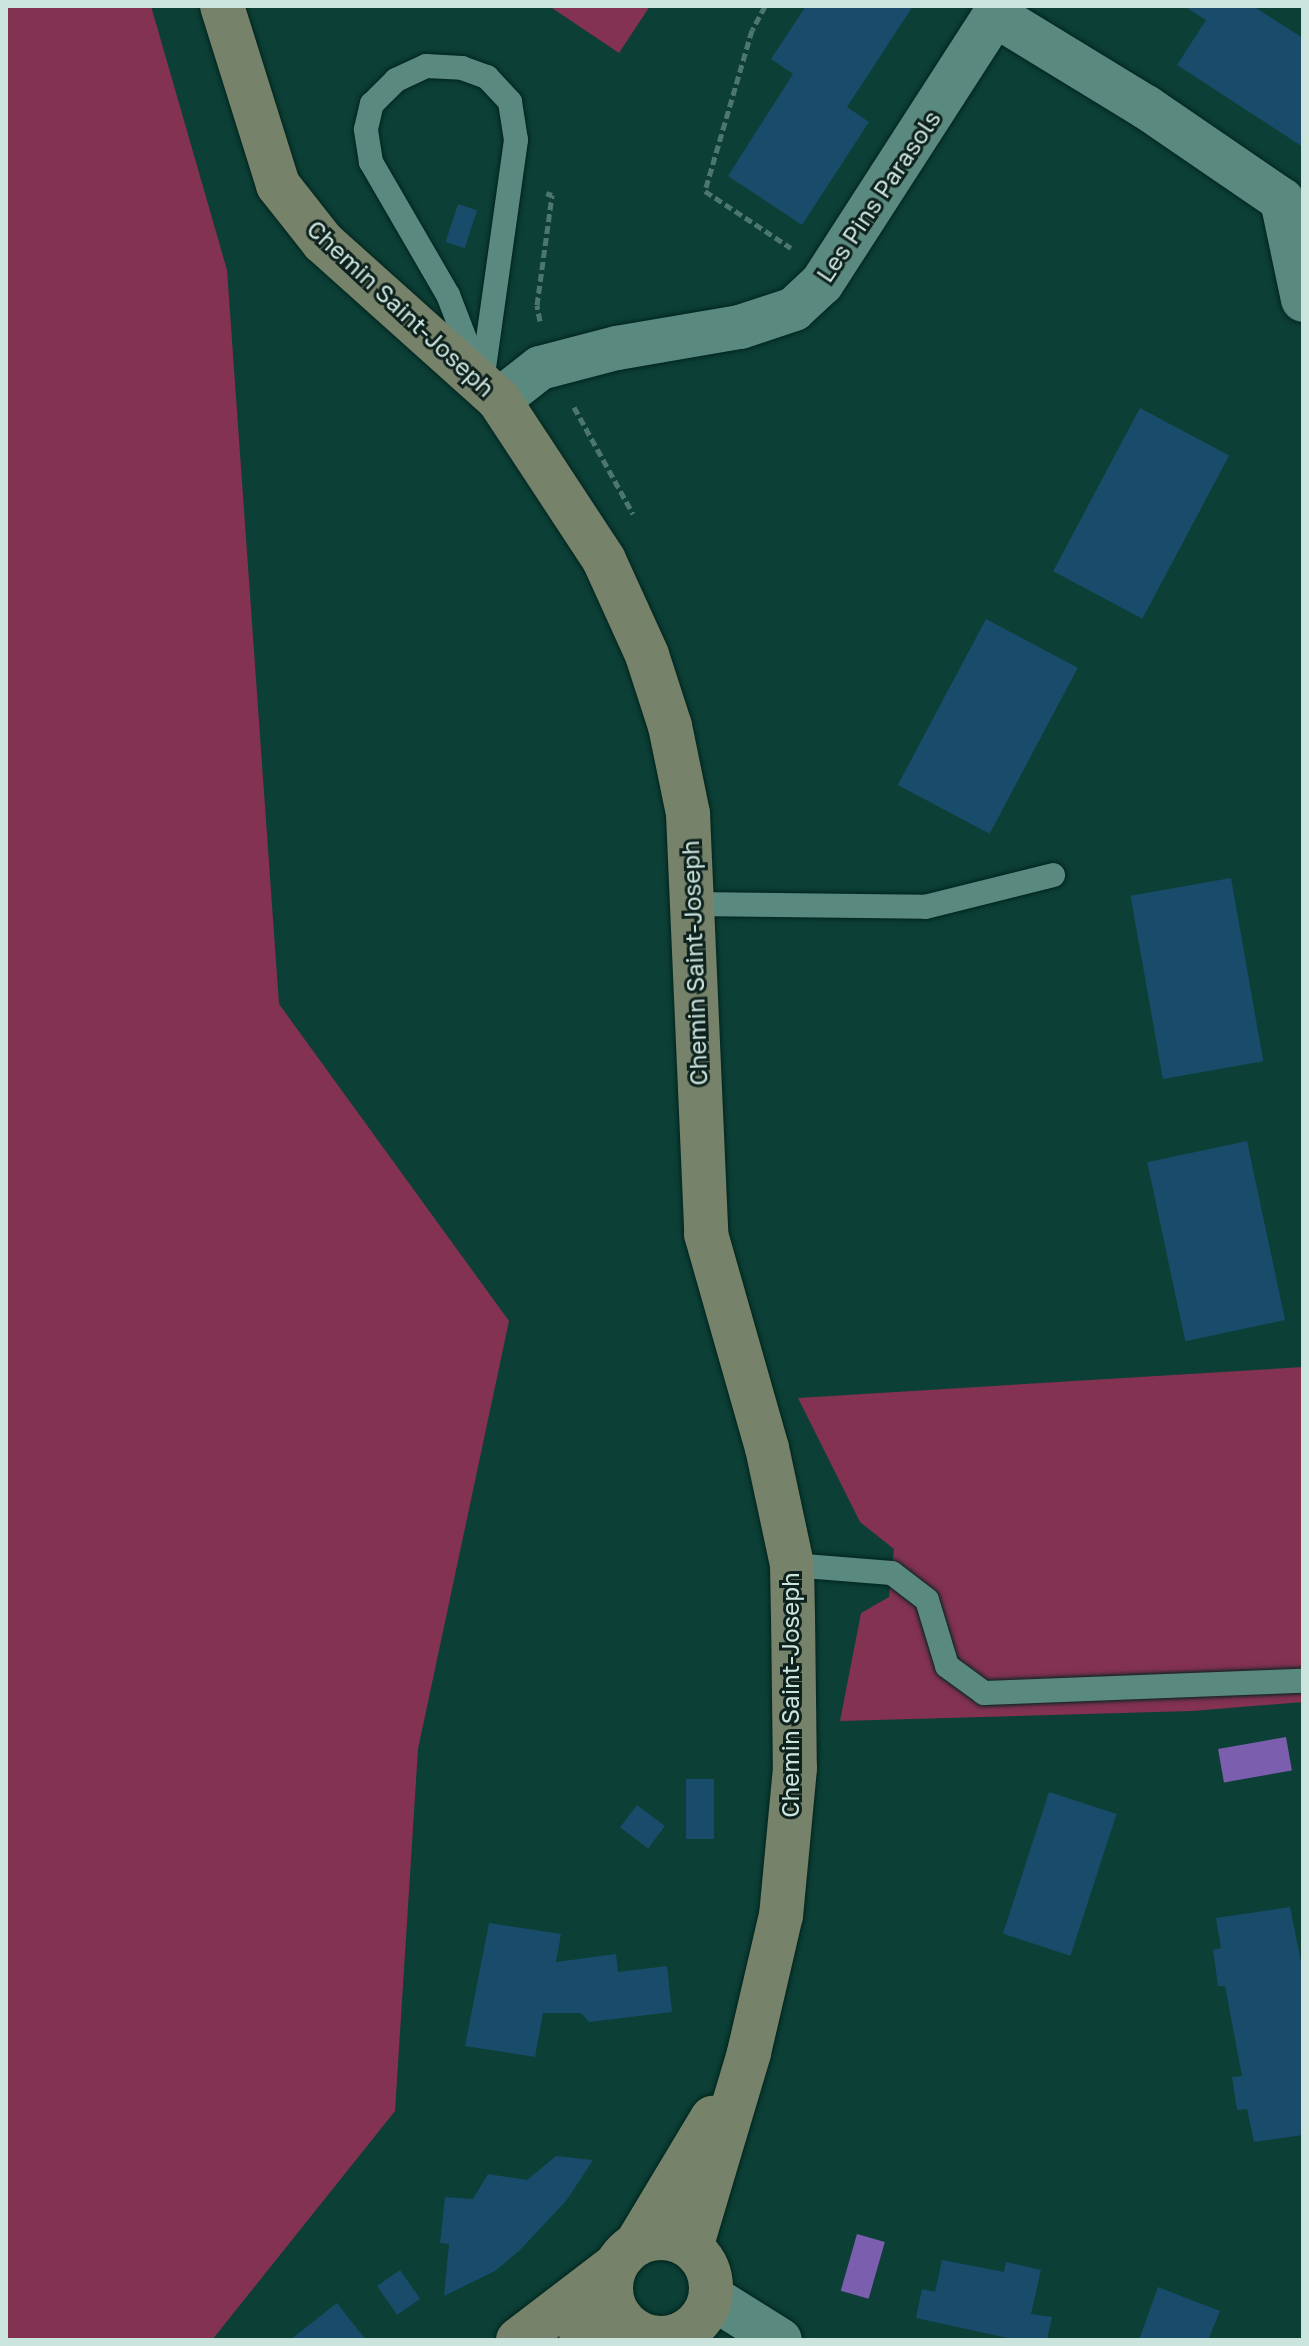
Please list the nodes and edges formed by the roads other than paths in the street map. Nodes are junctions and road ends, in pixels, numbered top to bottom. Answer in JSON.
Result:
{"nodes":[{"id":1,"x":222,"y":6,"type":"edge"},
{"id":2,"x":998,"y":10,"type":"edge"},
{"id":3,"x":1303,"y":300,"type":"edge"},
{"id":4,"x":491,"y":391,"type":"junction"},
{"id":5,"x":1053,"y":875,"type":"dead end"},
{"id":6,"x":692,"y":904,"type":"junction"},
{"id":7,"x":792,"y":1565,"type":"junction"},
{"id":8,"x":1303,"y":1681,"type":"edge"},
{"id":9,"x":749,"y":2053,"type":"junction"},
{"id":10,"x":691,"y":2247,"type":"junction"},
{"id":11,"x":626,"y":2254,"type":"junction"},
{"id":12,"x":711,"y":2297,"type":"junction"},
{"id":13,"x":645,"y":2333,"type":"edge"},
{"id":14,"x":518,"y":2340,"type":"edge"},
{"id":15,"x":581,"y":2340,"type":"edge"},
{"id":16,"x":780,"y":2340,"type":"edge"}],
"edges":[{"from":1,"to":4,"type":"main road","name":"Chemin Saint-Joseph"},
{"from":2,"to":3,"type":"street","name":"Les Pins Parasols"},
{"from":2,"to":4,"type":"street","name":"Les Pins Parasols"},
{"from":4,"to":4,"type":"lane"},
{"from":4,"to":6,"type":"main road","name":"Chemin Saint-Joseph"},
{"from":5,"to":6,"type":"lane"},
{"from":6,"to":7,"type":"main road","name":"Chemin Saint-Joseph"},
{"from":7,"to":8,"type":"lane"},
{"from":7,"to":9,"type":"main road","name":"Chemin Saint-Joseph"},
{"from":9,"to":10,"type":"main road","name":"Chemin Saint-Joseph"},
{"from":9,"to":11,"type":"main road","name":"Chemin Saint-Joseph"},
{"from":10,"to":11,"type":"main road"},
{"from":10,"to":12,"type":"main road"},
{"from":11,"to":13,"type":"main road"},
{"from":11,"to":14,"type":"main road","name":"Chemin Saint-Joseph"},
{"from":12,"to":13,"type":"main road"},
{"from":12,"to":16,"type":"street"},
{"from":13,"to":15,"type":"main road"}]}
